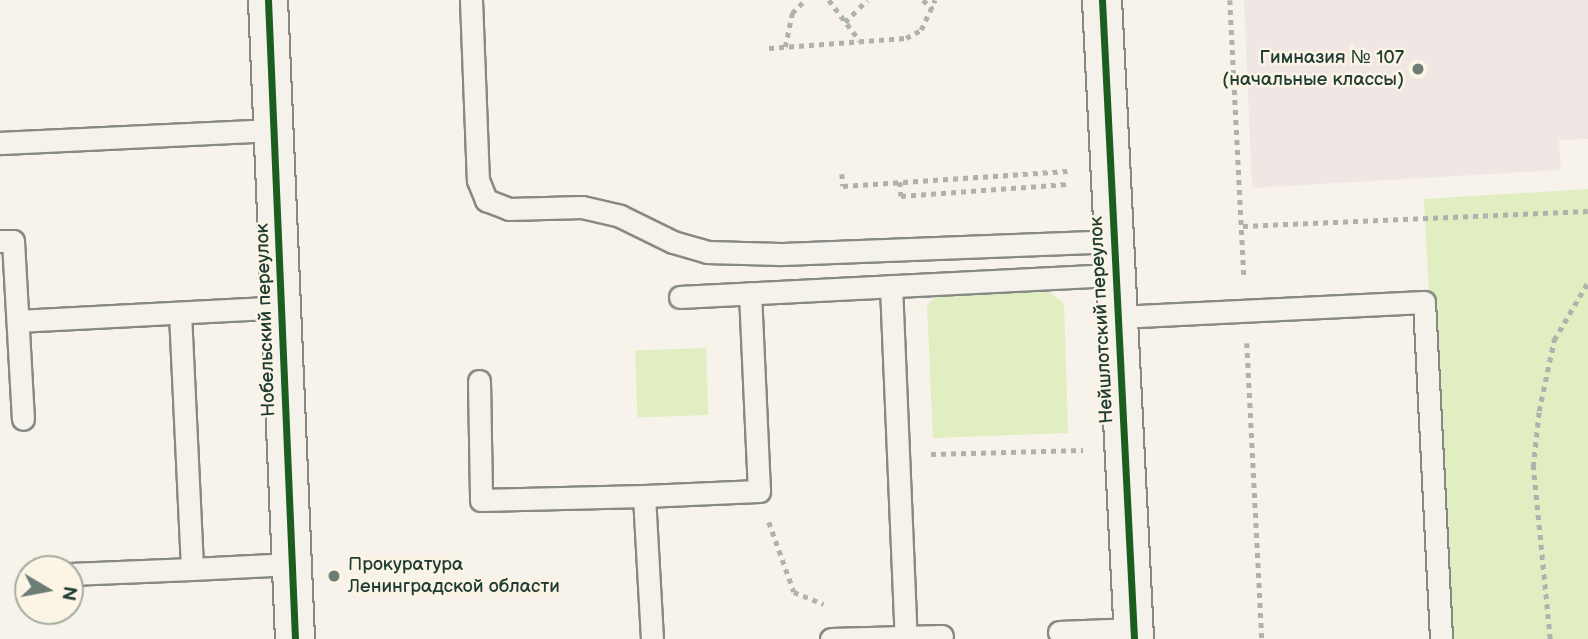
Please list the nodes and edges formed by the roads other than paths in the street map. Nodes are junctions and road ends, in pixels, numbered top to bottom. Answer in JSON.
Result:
{"nodes":[{"id":1,"x":268,"y":0,"type":"edge"},
{"id":2,"x":471,"y":0,"type":"edge"},
{"id":3,"x":1102,"y":0,"type":"edge"},
{"id":4,"x":274,"y":130,"type":"junction"},
{"id":5,"x":0,"y":144,"type":"edge"},
{"id":6,"x":0,"y":242,"type":"edge"},
{"id":7,"x":1115,"y":258,"type":"junction"},
{"id":8,"x":891,"y":286,"type":"junction"},
{"id":9,"x":750,"y":293,"type":"junction"},
{"id":10,"x":680,"y":296,"type":"dead end"},
{"id":11,"x":281,"y":307,"type":"junction"},
{"id":12,"x":180,"y":313,"type":"junction"},
{"id":13,"x":1118,"y":317,"type":"junction"},
{"id":14,"x":18,"y":321,"type":"junction"},
{"id":15,"x":479,"y":381,"type":"dead end"},
{"id":16,"x":23,"y":419,"type":"dead end"},
{"id":17,"x":644,"y":496,"type":"junction"},
{"id":18,"x":292,"y":564,"type":"junction"},
{"id":19,"x":192,"y":569,"type":"junction"},
{"id":20,"x":84,"y":573,"type":"edge"},
{"id":21,"x":1059,"y":632,"type":"dead end"},
{"id":22,"x":1134,"y":634,"type":"edge"},
{"id":23,"x":943,"y":636,"type":"dead end"},
{"id":24,"x":906,"y":637,"type":"junction"},
{"id":25,"x":295,"y":639,"type":"edge"},
{"id":26,"x":652,"y":639,"type":"edge"},
{"id":27,"x":831,"y":639,"type":"edge"},
{"id":28,"x":1441,"y":639,"type":"edge"}],
"edges":[{"from":1,"to":4,"type":"street","name":"Нобельский переулок"},
{"from":2,"to":7,"type":"lane"},
{"from":3,"to":7,"type":"street","name":"Нейшлотский переулок"},
{"from":4,"to":5,"type":"lane"},
{"from":4,"to":11,"type":"street","name":"Нобельский переулок"},
{"from":6,"to":14,"type":"lane"},
{"from":7,"to":8,"type":"lane"},
{"from":7,"to":13,"type":"street","name":"Нейшлотский переулок"},
{"from":8,"to":9,"type":"lane"},
{"from":8,"to":24,"type":"lane"},
{"from":9,"to":10,"type":"lane"},
{"from":9,"to":17,"type":"lane"},
{"from":11,"to":12,"type":"lane"},
{"from":11,"to":18,"type":"street","name":"Нобельский переулок"},
{"from":12,"to":14,"type":"lane"},
{"from":12,"to":19,"type":"lane"},
{"from":13,"to":22,"type":"street","name":"Нейшлотский переулок"},
{"from":13,"to":28,"type":"lane"},
{"from":14,"to":16,"type":"lane"},
{"from":15,"to":17,"type":"lane"},
{"from":17,"to":26,"type":"lane"},
{"from":18,"to":19,"type":"lane"},
{"from":18,"to":25,"type":"street","name":"Нобельский переулок"},
{"from":19,"to":20,"type":"lane"},
{"from":21,"to":22,"type":"lane"},
{"from":23,"to":24,"type":"lane"},
{"from":24,"to":27,"type":"lane"}]}
